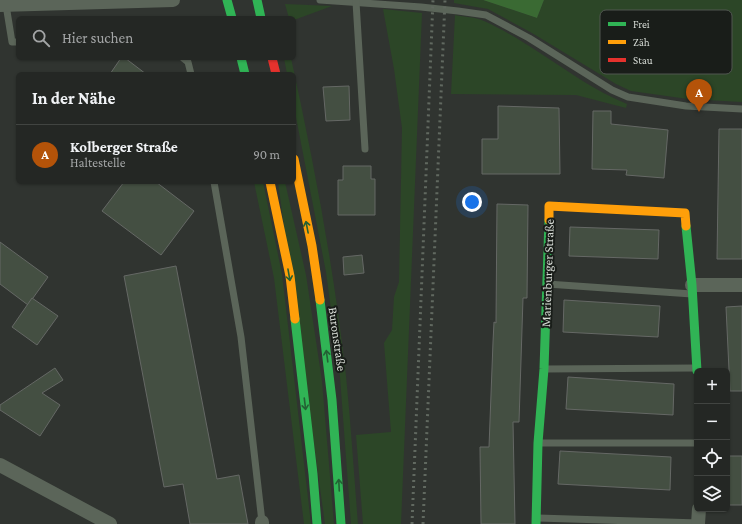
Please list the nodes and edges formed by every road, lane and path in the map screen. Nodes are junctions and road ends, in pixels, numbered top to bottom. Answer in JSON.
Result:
{"nodes":[{"id":1,"x":173,"y":0,"type":"edge"},
{"id":2,"x":227,"y":0,"type":"edge"},
{"id":3,"x":257,"y":0,"type":"edge"},
{"id":4,"x":320,"y":0,"type":"edge"},
{"id":5,"x":356,"y":2,"type":"junction"},
{"id":6,"x":3,"y":5,"type":"edge"},
{"id":7,"x":231,"y":16,"type":"edge"},
{"id":8,"x":261,"y":16,"type":"edge"},
{"id":9,"x":16,"y":42,"type":"edge"},
{"id":10,"x":186,"y":60,"type":"edge"},
{"id":11,"x":242,"y":60,"type":"edge"},
{"id":12,"x":272,"y":60,"type":"edge"},
{"id":13,"x":190,"y":72,"type":"edge"},
{"id":14,"x":244,"y":72,"type":"edge"},
{"id":15,"x":276,"y":72,"type":"edge"},
{"id":16,"x":742,"y":109,"type":"edge"},
{"id":17,"x":365,"y":149,"type":"dead end"},
{"id":18,"x":296,"y":169,"type":"edge"},
{"id":19,"x":214,"y":184,"type":"edge"},
{"id":20,"x":270,"y":184,"type":"edge"},
{"id":21,"x":547,"y":284,"type":"junction"},
{"id":22,"x":742,"y":285,"type":"edge"},
{"id":23,"x":692,"y":290,"type":"junction"},
{"id":24,"x":697,"y":368,"type":"edge"},
{"id":25,"x":544,"y":369,"type":"junction"},
{"id":26,"x":694,"y":369,"type":"edge"},
{"id":27,"x":538,"y":443,"type":"junction"},
{"id":28,"x":694,"y":443,"type":"edge"},
{"id":29,"x":0,"y":465,"type":"edge"},
{"id":30,"x":699,"y":519,"type":"edge"},
{"id":31,"x":536,"y":521,"type":"edge"},
{"id":32,"x":262,"y":523,"type":"edge"},
{"id":33,"x":110,"y":524,"type":"edge"},
{"id":34,"x":317,"y":524,"type":"edge"},
{"id":35,"x":341,"y":524,"type":"edge"}],
"edges":[{"from":1,"to":6,"type":"street"},
{"from":2,"to":7,"type":"street"},
{"from":3,"to":8,"type":"street"},
{"from":4,"to":5,"type":"lane"},
{"from":5,"to":16,"type":"lane"},
{"from":5,"to":17,"type":"lane"},
{"from":6,"to":9,"type":"lane"},
{"from":10,"to":13,"type":"lane"},
{"from":11,"to":14,"type":"street"},
{"from":12,"to":15,"type":"street"},
{"from":35,"to":18,"type":"street","name":"Buronstraße","one_way":true},
{"from":19,"to":32,"type":"lane"},
{"from":20,"to":34,"type":"street","one_way":true},
{"from":21,"to":23,"type":"lane"},
{"from":21,"to":23,"type":"street","name":"Marienburger Straße"},
{"from":21,"to":25,"type":"street","name":"Marienburger Straße"},
{"from":22,"to":23,"type":"street"},
{"from":23,"to":24,"type":"street","name":"Marienburger Straße"},
{"from":25,"to":26,"type":"lane"},
{"from":25,"to":27,"type":"street","name":"Marienburger Straße"},
{"from":27,"to":28,"type":"lane"},
{"from":27,"to":31,"type":"street","name":"Marienburger Straße"},
{"from":29,"to":33,"type":"street"},
{"from":30,"to":31,"type":"lane"}]}
